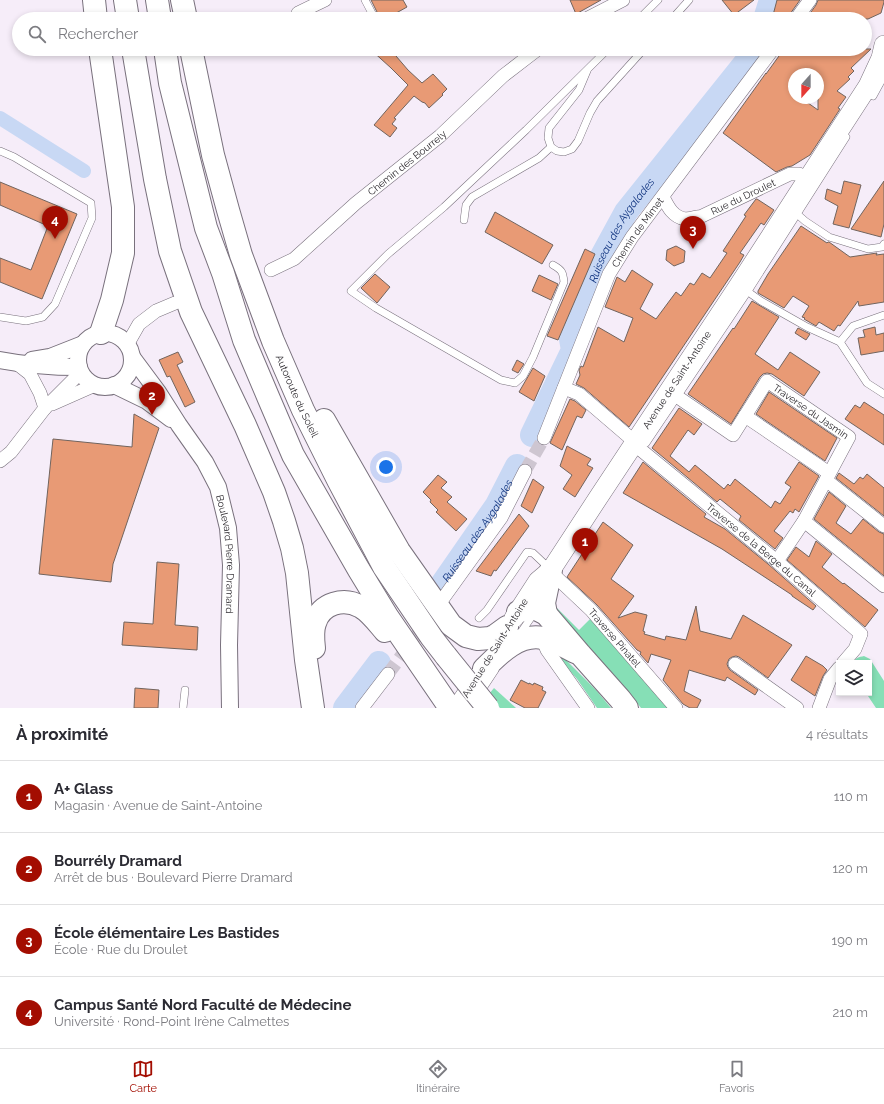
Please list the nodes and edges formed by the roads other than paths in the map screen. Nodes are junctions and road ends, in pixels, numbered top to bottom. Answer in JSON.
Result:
{"nodes":[{"id":1,"x":94,"y":0,"type":"edge"},
{"id":2,"x":125,"y":0,"type":"edge"},
{"id":3,"x":157,"y":0,"type":"edge"},
{"id":4,"x":182,"y":0,"type":"edge"},
{"id":5,"x":325,"y":0,"type":"edge"},
{"id":6,"x":365,"y":0,"type":"edge"},
{"id":7,"x":623,"y":0,"type":"edge"},
{"id":8,"x":658,"y":0,"type":"edge"},
{"id":9,"x":689,"y":0,"type":"edge"},
{"id":10,"x":810,"y":0,"type":"edge"},
{"id":11,"x":95,"y":12,"type":"edge"},
{"id":12,"x":127,"y":12,"type":"edge"},
{"id":13,"x":159,"y":12,"type":"edge"},
{"id":14,"x":185,"y":12,"type":"edge"},
{"id":15,"x":300,"y":12,"type":"edge"},
{"id":16,"x":371,"y":12,"type":"edge"},
{"id":17,"x":600,"y":12,"type":"edge"},
{"id":18,"x":646,"y":12,"type":"edge"},
{"id":19,"x":678,"y":12,"type":"edge"},
{"id":20,"x":801,"y":12,"type":"edge"},
{"id":21,"x":884,"y":45,"type":"edge"},
{"id":22,"x":101,"y":56,"type":"edge"},
{"id":23,"x":134,"y":56,"type":"edge"},
{"id":24,"x":166,"y":56,"type":"edge"},
{"id":25,"x":192,"y":56,"type":"edge"},
{"id":26,"x":529,"y":56,"type":"edge"},
{"id":27,"x":601,"y":56,"type":"edge"},
{"id":28,"x":638,"y":56,"type":"edge"},
{"id":29,"x":768,"y":56,"type":"edge"},
{"id":30,"x":589,"y":67,"type":"junction"},
{"id":31,"x":884,"y":76,"type":"edge"},
{"id":32,"x":869,"y":102,"type":"dead end"},
{"id":33,"x":850,"y":130,"type":"dead end"},
{"id":34,"x":551,"y":147,"type":"junction"},
{"id":35,"x":0,"y":151,"type":"edge"},
{"id":36,"x":807,"y":180,"type":"junction"},
{"id":37,"x":663,"y":197,"type":"junction"},
{"id":38,"x":797,"y":214,"type":"junction"},
{"id":39,"x":464,"y":220,"type":"dead end"},
{"id":40,"x":884,"y":244,"type":"edge"},
{"id":41,"x":554,"y":265,"type":"dead end"},
{"id":42,"x":271,"y":270,"type":"dead end"},
{"id":43,"x":744,"y":288,"type":"junction"},
{"id":44,"x":256,"y":294,"type":"junction"},
{"id":45,"x":175,"y":303,"type":"dead end"},
{"id":46,"x":884,"y":315,"type":"edge"},
{"id":47,"x":0,"y":317,"type":"edge"},
{"id":48,"x":92,"y":338,"type":"junction"},
{"id":49,"x":840,"y":342,"type":"junction"},
{"id":50,"x":129,"y":351,"type":"junction"},
{"id":51,"x":0,"y":360,"type":"edge"},
{"id":52,"x":16,"y":363,"type":"junction"},
{"id":53,"x":80,"y":369,"type":"junction"},
{"id":54,"x":95,"y":385,"type":"junction"},
{"id":55,"x":114,"y":385,"type":"junction"},
{"id":56,"x":564,"y":388,"type":"junction"},
{"id":57,"x":673,"y":394,"type":"junction"},
{"id":58,"x":884,"y":394,"type":"edge"},
{"id":59,"x":45,"y":408,"type":"junction"},
{"id":60,"x":744,"y":416,"type":"junction"},
{"id":61,"x":179,"y":425,"type":"junction"},
{"id":62,"x":544,"y":438,"type":"tunnel mouth"},
{"id":63,"x":638,"y":449,"type":"junction"},
{"id":64,"x":0,"y":462,"type":"edge"},
{"id":65,"x":526,"y":471,"type":"tunnel mouth"},
{"id":66,"x":828,"y":477,"type":"junction"},
{"id":67,"x":804,"y":521,"type":"junction"},
{"id":68,"x":884,"y":526,"type":"edge"},
{"id":69,"x":777,"y":561,"type":"junction"},
{"id":70,"x":556,"y":573,"type":"junction"},
{"id":71,"x":884,"y":586,"type":"edge"},
{"id":72,"x":442,"y":600,"type":"dead end"},
{"id":73,"x":479,"y":618,"type":"dead end"},
{"id":74,"x":533,"y":620,"type":"junction"},
{"id":75,"x":446,"y":656,"type":"junction"},
{"id":76,"x":846,"y":660,"type":"edge"},
{"id":77,"x":734,"y":664,"type":"dead end"},
{"id":78,"x":484,"y":669,"type":"joint"},
{"id":79,"x":836,"y":672,"type":"edge"},
{"id":80,"x":388,"y":674,"type":"tunnel mouth"},
{"id":81,"x":436,"y":687,"type":"junction"},
{"id":82,"x":185,"y":690,"type":"dead end"},
{"id":83,"x":231,"y":704,"type":"edge"},
{"id":84,"x":582,"y":705,"type":"edge"},
{"id":85,"x":183,"y":708,"type":"edge"},
{"id":86,"x":313,"y":708,"type":"edge"},
{"id":87,"x":323,"y":708,"type":"edge"},
{"id":88,"x":362,"y":708,"type":"edge"},
{"id":89,"x":450,"y":708,"type":"edge"},
{"id":90,"x":457,"y":708,"type":"edge"},
{"id":91,"x":470,"y":708,"type":"edge"},
{"id":92,"x":483,"y":708,"type":"edge"},
{"id":93,"x":488,"y":708,"type":"edge"},
{"id":94,"x":627,"y":708,"type":"edge"},
{"id":95,"x":676,"y":708,"type":"edge"},
{"id":96,"x":797,"y":708,"type":"edge"},
{"id":97,"x":819,"y":708,"type":"edge"}],
"edges":[{"from":1,"to":11,"type":"highway"},
{"from":2,"to":12,"type":"highway"},
{"from":3,"to":13,"type":"highway"},
{"from":4,"to":14,"type":"highway"},
{"from":5,"to":15,"type":"street"},
{"from":6,"to":16,"type":"lane"},
{"from":7,"to":17,"type":"street"},
{"from":8,"to":18,"type":"lane"},
{"from":9,"to":19,"type":"lane"},
{"from":10,"to":20,"type":"street"},
{"from":21,"to":36,"type":"main road","name":"Avenue de Saint-Antoine"},
{"from":22,"to":48,"type":"highway"},
{"from":23,"to":86,"type":"highway"},
{"from":24,"to":81,"type":"highway"},
{"from":25,"to":44,"type":"highway","name":"Autoroute du Soleil"},
{"from":26,"to":42,"type":"street","name":"Chemin des Bourrely"},
{"from":27,"to":30,"type":"lane"},
{"from":28,"to":34,"type":"lane"},
{"from":29,"to":37,"type":"street","name":"Chemin de Mimet"},
{"from":30,"to":34,"type":"lane"},
{"from":30,"to":41,"type":"lane"},
{"from":31,"to":32,"type":"lane"},
{"from":33,"to":38,"type":"lane"},
{"from":34,"to":39,"type":"lane"},
{"from":35,"to":47,"type":"lane"},
{"from":36,"to":37,"type":"street","name":"Rue du Droulet"},
{"from":36,"to":43,"type":"main road","name":"Avenue de Saint-Antoine"},
{"from":37,"to":56,"type":"street","name":"Chemin de Mimet"},
{"from":38,"to":40,"type":"lane"},
{"from":38,"to":43,"type":"lane"},
{"from":43,"to":49,"type":"lane"},
{"from":43,"to":57,"type":"main road","name":"Avenue de Saint-Antoine"},
{"from":44,"to":74,"type":"highway"},
{"from":44,"to":75,"type":"highway","name":"Autoroute du Soleil"},
{"from":45,"to":50,"type":"street"},
{"from":46,"to":49,"type":"lane"},
{"from":48,"to":50,"type":"street"},
{"from":48,"to":52,"type":"street"},
{"from":48,"to":53,"type":"street"},
{"from":49,"to":58,"type":"lane"},
{"from":50,"to":55,"type":"street"},
{"from":50,"to":61,"type":"street","name":"Boulevard Pierre Dramard"},
{"from":51,"to":52,"type":"street"},
{"from":52,"to":53,"type":"street"},
{"from":52,"to":59,"type":"street"},
{"from":53,"to":54,"type":"street"},
{"from":53,"to":59,"type":"street"},
{"from":54,"to":55,"type":"street"},
{"from":54,"to":59,"type":"street"},
{"from":55,"to":61,"type":"street","name":"Boulevard Pierre Dramard"},
{"from":56,"to":62,"type":"street","name":"Chemin de Mimet"},
{"from":56,"to":63,"type":"street","name":"Traverse de la Berge du Canal"},
{"from":57,"to":60,"type":"street","name":"Traverse du Jasmin"},
{"from":57,"to":63,"type":"main road","name":"Avenue de Saint-Antoine"},
{"from":59,"to":64,"type":"street"},
{"from":60,"to":66,"type":"street"},
{"from":60,"to":66,"type":"street","name":"Traverse du Jasmin"},
{"from":61,"to":83,"type":"street","name":"Boulevard Pierre Dramard"},
{"from":63,"to":69,"type":"street","name":"Traverse de la Berge du Canal"},
{"from":63,"to":70,"type":"main road","name":"Avenue de Saint-Antoine"},
{"from":65,"to":72,"type":"street"},
{"from":66,"to":67,"type":"street","name":"Traverse du Jasmin"},
{"from":66,"to":68,"type":"street"},
{"from":67,"to":69,"type":"street","name":"Traverse du Jasmin"},
{"from":67,"to":71,"type":"street"},
{"from":69,"to":76,"type":"street","name":"Traverse de la Berge du Canal"},
{"from":70,"to":73,"type":"lane"},
{"from":70,"to":74,"type":"highway"},
{"from":70,"to":74,"type":"main road","name":"Avenue de Saint-Antoine"},
{"from":70,"to":95,"type":"street","name":"Traverse Pinatel"},
{"from":74,"to":78,"type":"highway"},
{"from":74,"to":84,"type":"street"},
{"from":74,"to":91,"type":"lane","name":"Avenue de Saint-Antoine"},
{"from":74,"to":94,"type":"highway"},
{"from":75,"to":92,"type":"highway","name":"Autoroute du Soleil","bridge":true},
{"from":75,"to":93,"type":"highway","bridge":true},
{"from":77,"to":96,"type":"street"},
{"from":78,"to":90,"type":"main road","name":"Avenue de Saint-Antoine"},
{"from":79,"to":97,"type":"street"},
{"from":80,"to":88,"type":"street"},
{"from":81,"to":87,"type":"highway"},
{"from":81,"to":89,"type":"highway"},
{"from":82,"to":85,"type":"lane"}]}
